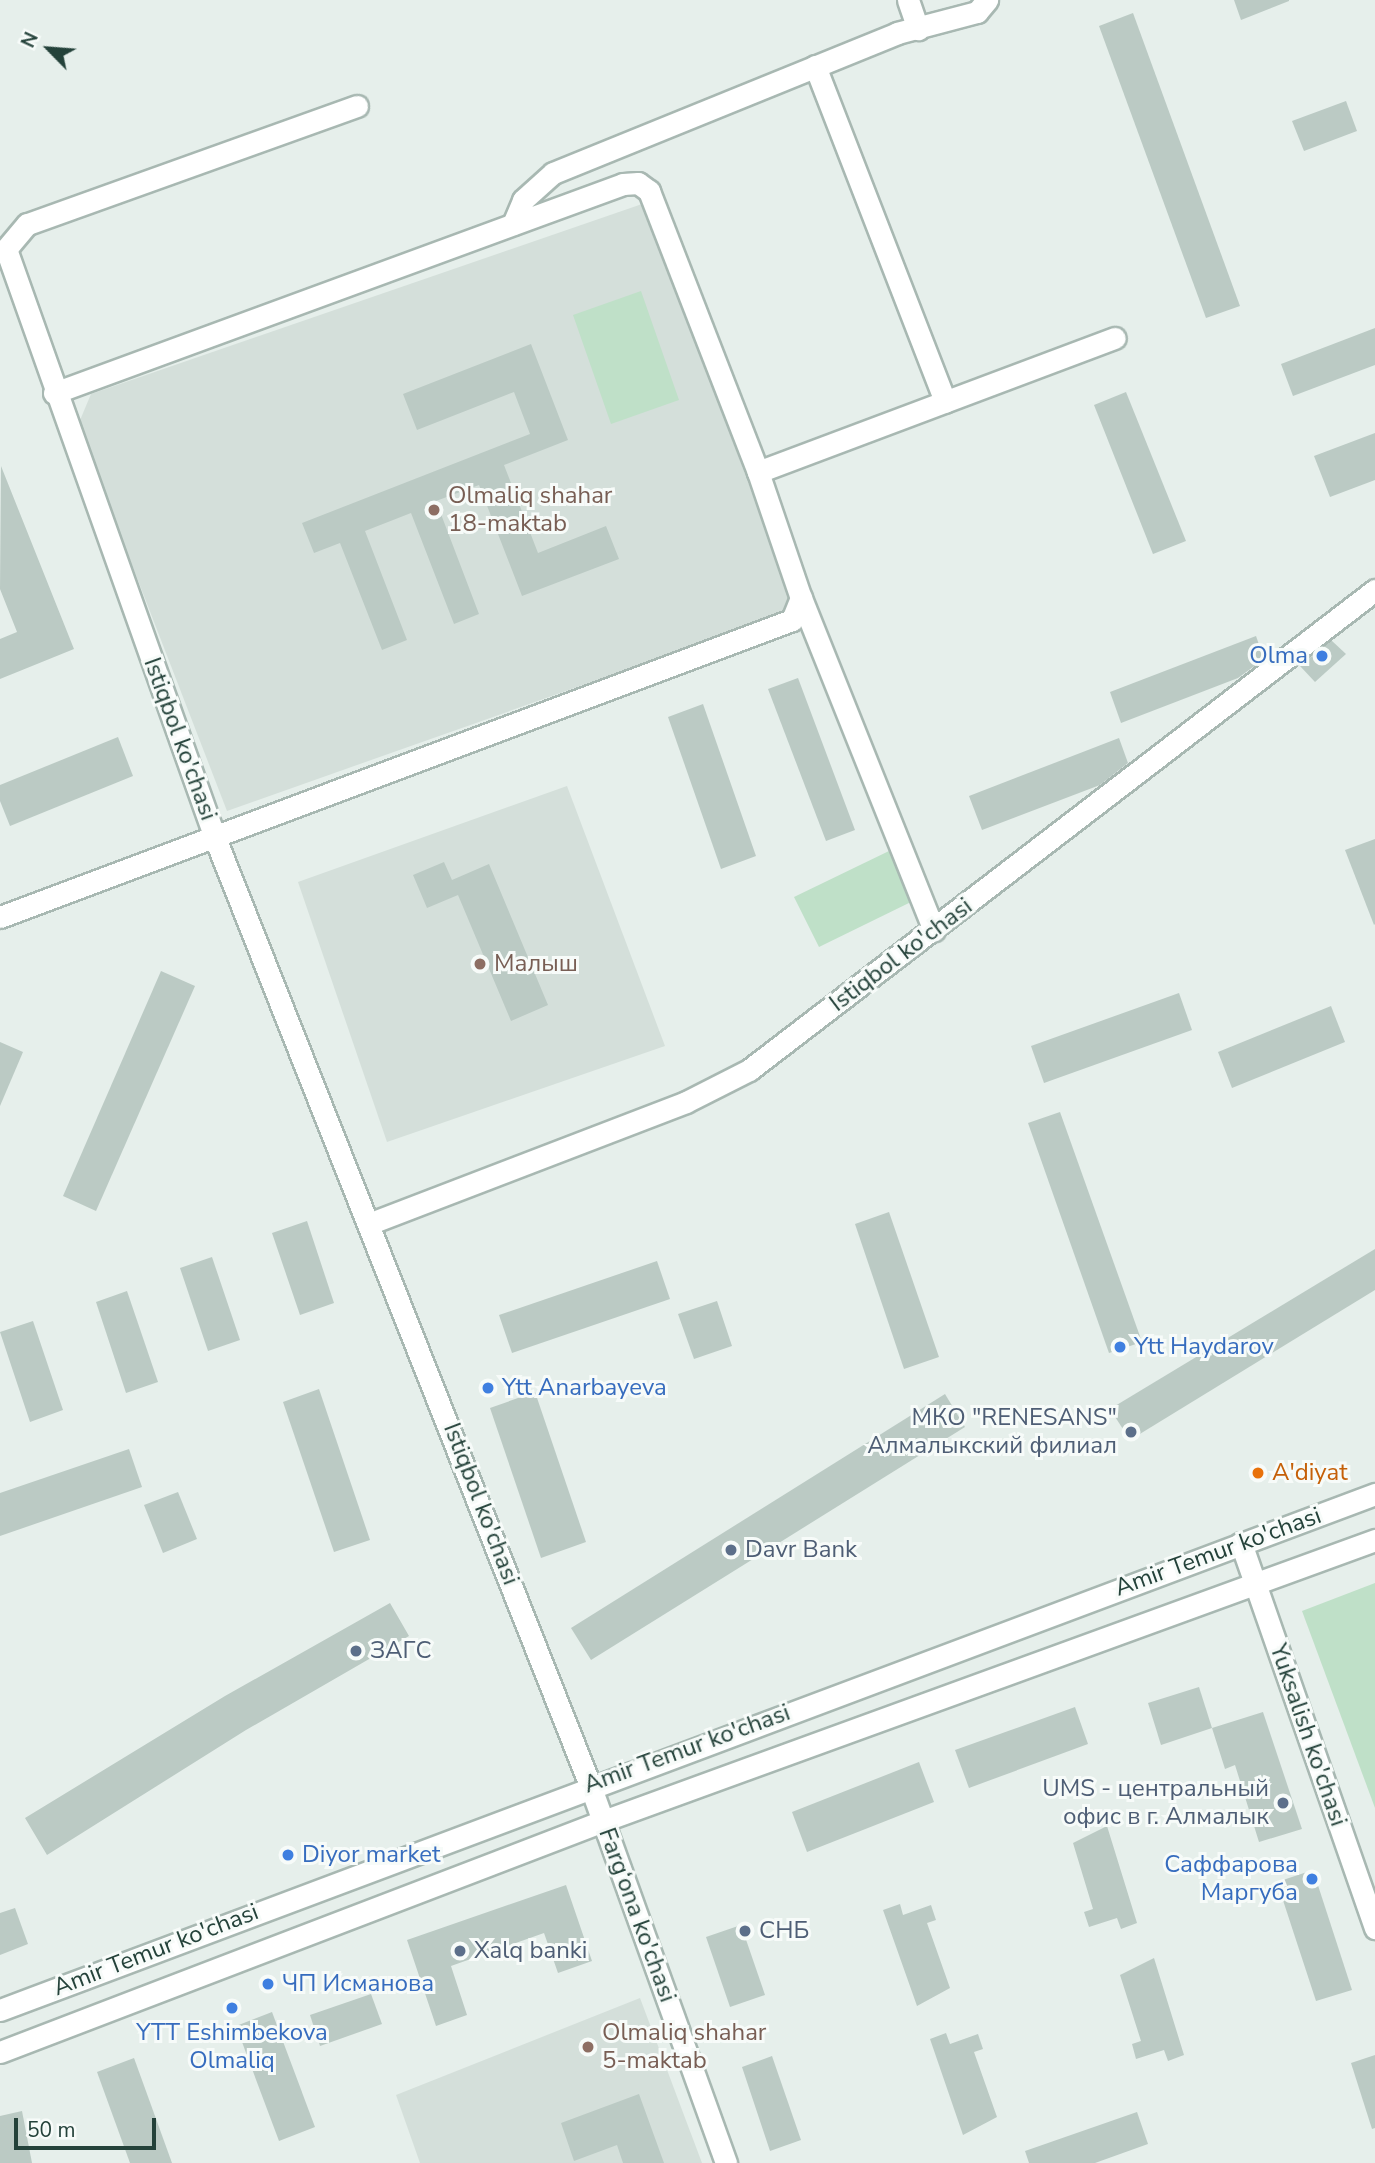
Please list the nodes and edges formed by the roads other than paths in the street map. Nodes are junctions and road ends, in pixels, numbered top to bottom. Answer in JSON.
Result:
{"nodes":[{"id":1,"x":908,"y":0,"type":"edge"},
{"id":2,"x":987,"y":0,"type":"edge"},
{"id":3,"x":918,"y":29,"type":"junction"},
{"id":4,"x":815,"y":66,"type":"junction"},
{"id":5,"x":357,"y":106,"type":"dead end"},
{"id":6,"x":513,"y":224,"type":"junction"},
{"id":7,"x":1115,"y":338,"type":"dead end"},
{"id":8,"x":54,"y":393,"type":"junction"},
{"id":9,"x":945,"y":402,"type":"junction"},
{"id":10,"x":758,"y":472,"type":"junction"},
{"id":11,"x":1375,"y":590,"type":"edge"},
{"id":12,"x":801,"y":598,"type":"junction"},
{"id":13,"x":215,"y":838,"type":"junction"},
{"id":14,"x":0,"y":917,"type":"edge"},
{"id":15,"x":934,"y":930,"type":"junction"},
{"id":16,"x":371,"y":1223,"type":"junction"},
{"id":17,"x":1375,"y":1494,"type":"edge"},
{"id":18,"x":1375,"y":1540,"type":"edge"},
{"id":19,"x":1241,"y":1543,"type":"junction"},
{"id":20,"x":1255,"y":1585,"type":"junction"},
{"id":21,"x":590,"y":1785,"type":"junction"},
{"id":22,"x":603,"y":1821,"type":"junction"},
{"id":23,"x":1375,"y":1928,"type":"edge"},
{"id":24,"x":0,"y":2010,"type":"edge"},
{"id":25,"x":0,"y":2052,"type":"edge"},
{"id":26,"x":726,"y":2163,"type":"edge"}],
"edges":[{"from":1,"to":3,"type":"street"},
{"from":2,"to":3,"type":"street"},
{"from":3,"to":4,"type":"street"},
{"from":4,"to":6,"type":"street"},
{"from":4,"to":9,"type":"street"},
{"from":5,"to":8,"type":"street","name":"Istiqbol ko'chasi"},
{"from":6,"to":8,"type":"street"},
{"from":6,"to":10,"type":"street"},
{"from":7,"to":9,"type":"street"},
{"from":8,"to":13,"type":"street","name":"Istiqbol ko'chasi"},
{"from":9,"to":10,"type":"street"},
{"from":10,"to":12,"type":"street"},
{"from":11,"to":15,"type":"street","name":"Istiqbol ko'chasi"},
{"from":12,"to":13,"type":"street"},
{"from":12,"to":15,"type":"street"},
{"from":13,"to":14,"type":"street"},
{"from":13,"to":16,"type":"street","name":"Istiqbol ko'chasi"},
{"from":15,"to":16,"type":"street","name":"Istiqbol ko'chasi"},
{"from":16,"to":21,"type":"street","name":"Istiqbol ko'chasi"},
{"from":17,"to":19,"type":"street","name":"Amir Temur ko'chasi"},
{"from":18,"to":20,"type":"street","name":"Amir Temur ko'chasi"},
{"from":19,"to":20,"type":"street","name":"Yuksalish ko'chasi"},
{"from":19,"to":21,"type":"street","name":"Amir Temur ko'chasi"},
{"from":20,"to":22,"type":"street","name":"Amir Temur ko'chasi"},
{"from":20,"to":23,"type":"street","name":"Yuksalish ko'chasi"},
{"from":21,"to":22,"type":"street","name":"Farg‘ona ko'chasi"},
{"from":21,"to":24,"type":"street","name":"Amir Temur ko'chasi"},
{"from":22,"to":25,"type":"street","name":"Amir Temur ko'chasi"},
{"from":22,"to":26,"type":"street","name":"Farg‘ona ko'chasi"}]}
